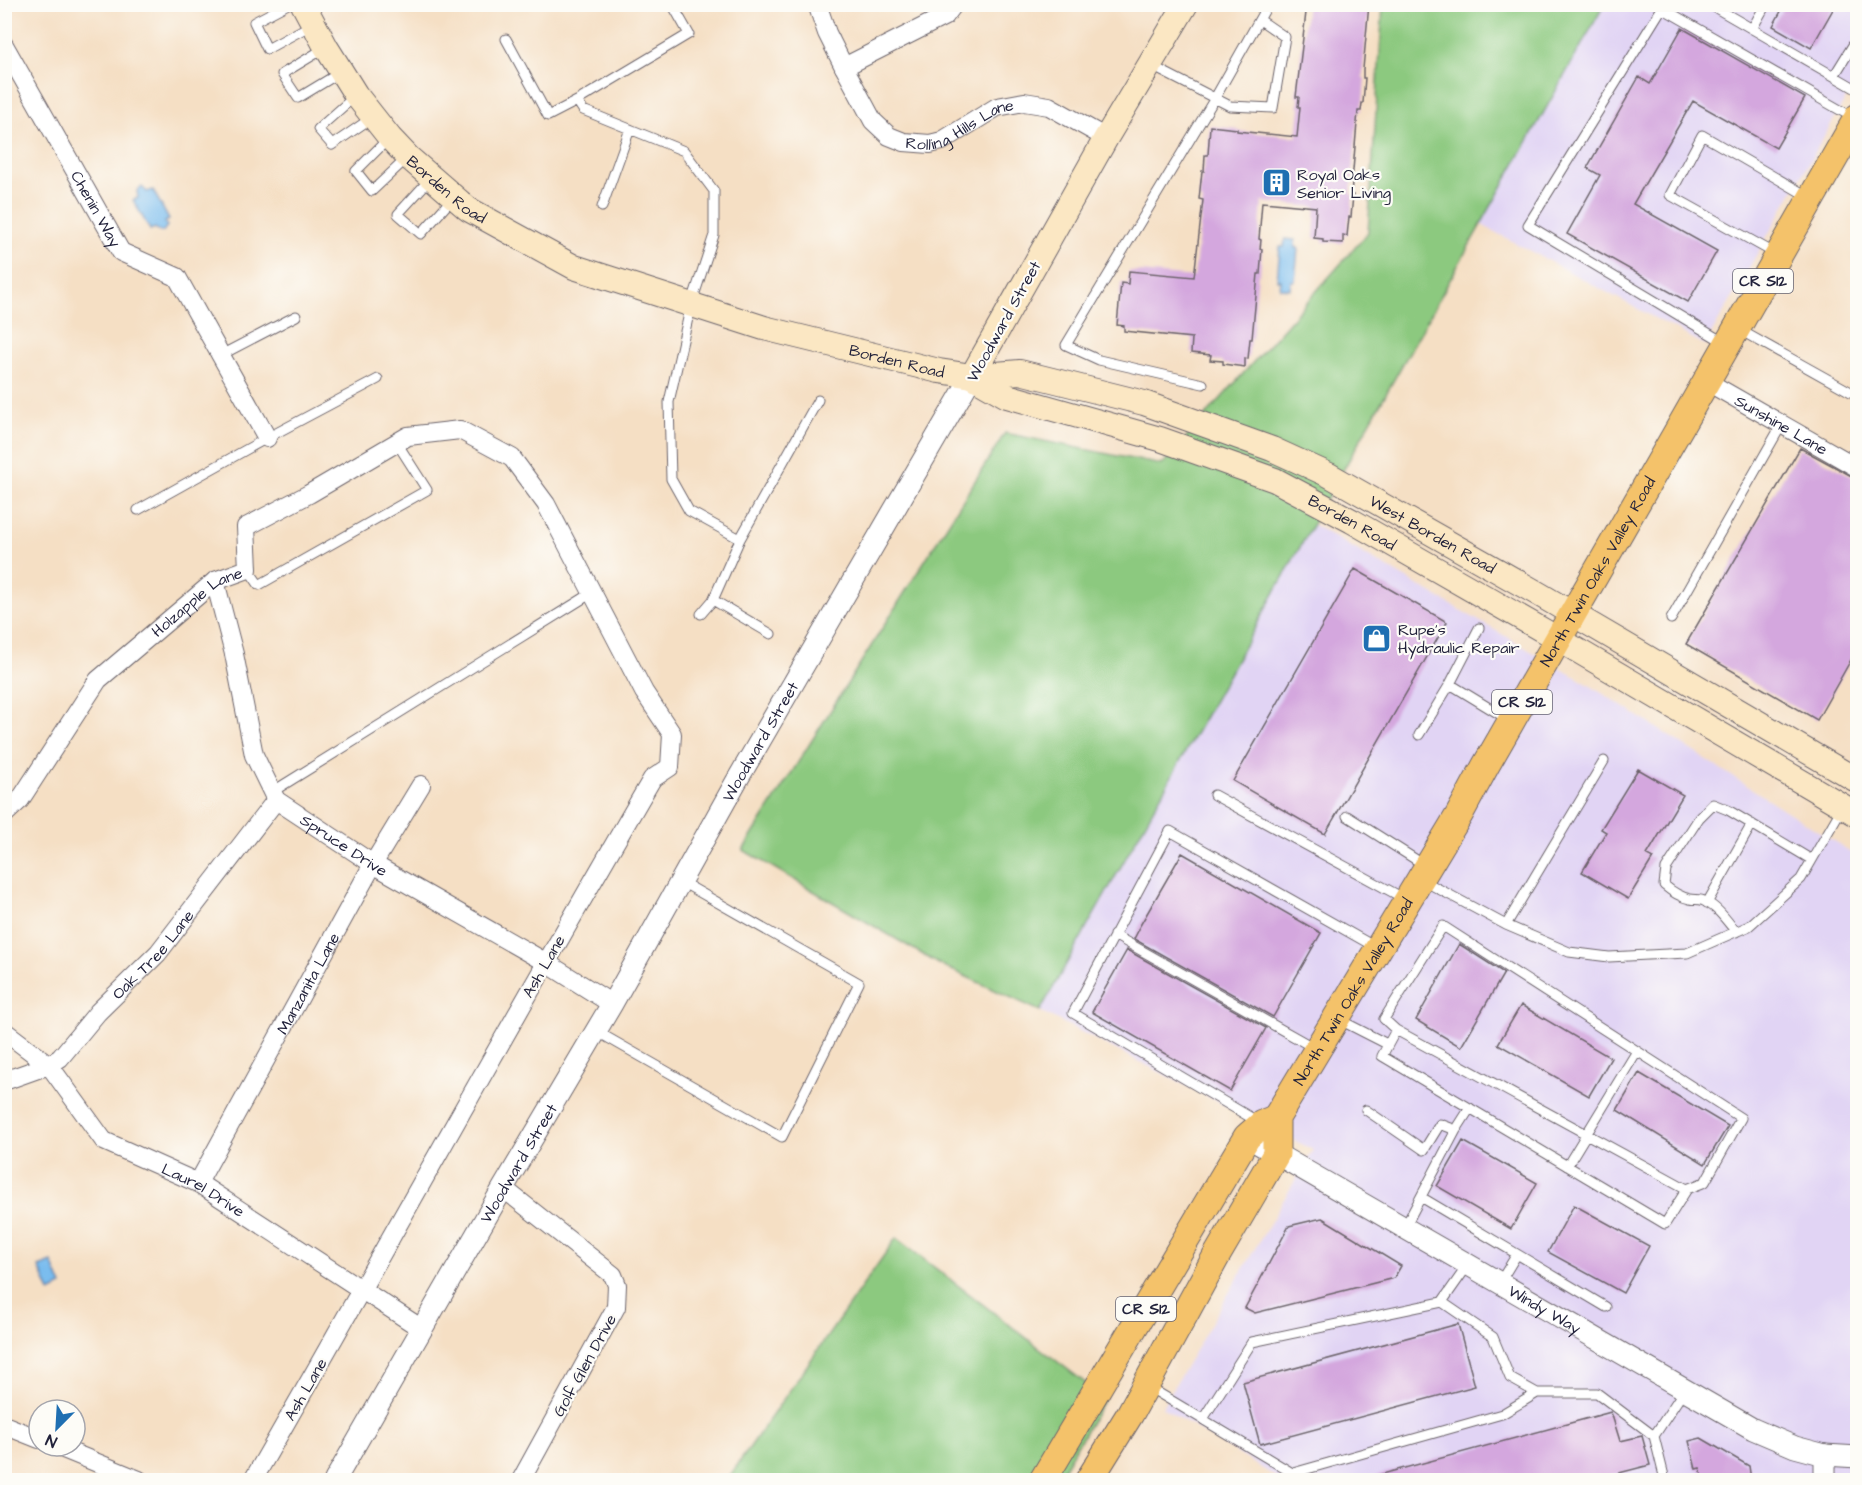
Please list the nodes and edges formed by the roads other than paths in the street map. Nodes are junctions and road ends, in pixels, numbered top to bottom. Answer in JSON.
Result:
{"nodes":[{"id":1,"x":288,"y":4,"type":"edge"},
{"id":2,"x":672,"y":4,"type":"edge"},
{"id":3,"x":817,"y":4,"type":"edge"},
{"id":4,"x":954,"y":4,"type":"edge"},
{"id":5,"x":1186,"y":4,"type":"edge"},
{"id":6,"x":1268,"y":4,"type":"edge"},
{"id":7,"x":1709,"y":4,"type":"edge"},
{"id":8,"x":1766,"y":4,"type":"edge"},
{"id":9,"x":308,"y":14,"type":"edge"},
{"id":10,"x":1260,"y":20,"type":"junction"},
{"id":11,"x":1752,"y":29,"type":"junction"},
{"id":12,"x":1857,"y":37,"type":"edge"},
{"id":13,"x":506,"y":39,"type":"dead end"},
{"id":14,"x":4,"y":45,"type":"edge"},
{"id":15,"x":326,"y":47,"type":"junction"},
{"id":16,"x":1150,"y":65,"type":"junction"},
{"id":17,"x":844,"y":67,"type":"junction"},
{"id":18,"x":341,"y":72,"type":"junction"},
{"id":19,"x":1834,"y":76,"type":"junction"},
{"id":20,"x":1857,"y":90,"type":"edge"},
{"id":21,"x":356,"y":95,"type":"junction"},
{"id":22,"x":1215,"y":98,"type":"junction"},
{"id":23,"x":578,"y":101,"type":"junction"},
{"id":24,"x":373,"y":117,"type":"junction"},
{"id":25,"x":1857,"y":118,"type":"edge"},
{"id":26,"x":630,"y":129,"type":"junction"},
{"id":27,"x":390,"y":138,"type":"junction"},
{"id":28,"x":1106,"y":138,"type":"junction"},
{"id":29,"x":408,"y":157,"type":"junction"},
{"id":30,"x":432,"y":177,"type":"junction"},
{"id":31,"x":454,"y":197,"type":"junction"},
{"id":32,"x":1811,"y":198,"type":"junction"},
{"id":33,"x":602,"y":207,"type":"dead end"},
{"id":34,"x":1778,"y":255,"type":"junction"},
{"id":35,"x":691,"y":305,"type":"junction"},
{"id":36,"x":296,"y":316,"type":"dead end"},
{"id":37,"x":1732,"y":336,"type":"junction"},
{"id":38,"x":221,"y":355,"type":"junction"},
{"id":39,"x":972,"y":376,"type":"junction"},
{"id":40,"x":378,"y":379,"type":"dead end"},
{"id":41,"x":1706,"y":381,"type":"junction"},
{"id":42,"x":1203,"y":384,"type":"dead end"},
{"id":43,"x":1857,"y":396,"type":"edge"},
{"id":44,"x":818,"y":399,"type":"dead end"},
{"id":45,"x":1782,"y":424,"type":"junction"},
{"id":46,"x":267,"y":438,"type":"junction"},
{"id":47,"x":397,"y":443,"type":"junction"},
{"id":48,"x":512,"y":458,"type":"joint"},
{"id":49,"x":1857,"y":468,"type":"edge"},
{"id":50,"x":138,"y":510,"type":"dead end"},
{"id":51,"x":740,"y":539,"type":"junction"},
{"id":52,"x":248,"y":569,"type":"junction"},
{"id":53,"x":215,"y":581,"type":"junction"},
{"id":54,"x":592,"y":593,"type":"junction"},
{"id":55,"x":713,"y":600,"type":"junction"},
{"id":56,"x":701,"y":614,"type":"dead end"},
{"id":57,"x":1573,"y":614,"type":"junction"},
{"id":58,"x":1671,"y":619,"type":"dead end"},
{"id":59,"x":1479,"y":628,"type":"dead end"},
{"id":60,"x":771,"y":634,"type":"dead end"},
{"id":61,"x":1558,"y":639,"type":"junction"},
{"id":62,"x":1450,"y":684,"type":"junction"},
{"id":63,"x":1511,"y":721,"type":"junction"},
{"id":64,"x":1419,"y":735,"type":"dead end"},
{"id":65,"x":1604,"y":761,"type":"dead end"},
{"id":66,"x":1857,"y":781,"type":"edge"},
{"id":67,"x":421,"y":785,"type":"dead end"},
{"id":68,"x":1214,"y":795,"type":"dead end"},
{"id":69,"x":274,"y":796,"type":"junction"},
{"id":70,"x":1850,"y":811,"type":"edge"},
{"id":71,"x":4,"y":815,"type":"edge"},
{"id":72,"x":1347,"y":816,"type":"dead end"},
{"id":73,"x":1752,"y":824,"type":"junction"},
{"id":74,"x":1812,"y":860,"type":"junction"},
{"id":75,"x":373,"y":864,"type":"junction"},
{"id":76,"x":680,"y":881,"type":"junction"},
{"id":77,"x":1418,"y":882,"type":"junction"},
{"id":78,"x":1707,"y":903,"type":"junction"},
{"id":79,"x":1506,"y":925,"type":"junction"},
{"id":80,"x":1736,"y":932,"type":"junction"},
{"id":81,"x":1114,"y":935,"type":"junction"},
{"id":82,"x":1378,"y":949,"type":"junction"},
{"id":83,"x":545,"y":962,"type":"junction"},
{"id":84,"x":612,"y":1004,"type":"junction"},
{"id":85,"x":1336,"y":1018,"type":"junction"},
{"id":86,"x":1396,"y":1030,"type":"junction"},
{"id":87,"x":4,"y":1031,"type":"edge"},
{"id":88,"x":596,"y":1031,"type":"junction"},
{"id":89,"x":1387,"y":1044,"type":"junction"},
{"id":90,"x":1317,"y":1050,"type":"junction"},
{"id":91,"x":1637,"y":1051,"type":"junction"},
{"id":92,"x":49,"y":1065,"type":"junction"},
{"id":93,"x":4,"y":1081,"type":"edge"},
{"id":94,"x":1470,"y":1108,"type":"junction"},
{"id":95,"x":1366,"y":1110,"type":"dead end"},
{"id":96,"x":1262,"y":1126,"type":"junction"},
{"id":97,"x":1456,"y":1130,"type":"junction"},
{"id":98,"x":1587,"y":1135,"type":"junction"},
{"id":99,"x":1276,"y":1154,"type":"junction"},
{"id":100,"x":1567,"y":1166,"type":"junction"},
{"id":101,"x":198,"y":1183,"type":"junction"},
{"id":102,"x":503,"y":1188,"type":"junction"},
{"id":103,"x":1687,"y":1189,"type":"junction"},
{"id":104,"x":1421,"y":1197,"type":"junction"},
{"id":105,"x":1405,"y":1227,"type":"junction"},
{"id":106,"x":1517,"y":1254,"type":"junction"},
{"id":107,"x":1468,"y":1264,"type":"junction"},
{"id":108,"x":1500,"y":1282,"type":"junction"},
{"id":109,"x":362,"y":1290,"type":"junction"},
{"id":110,"x":1442,"y":1302,"type":"junction"},
{"id":111,"x":1606,"y":1306,"type":"dead end"},
{"id":112,"x":422,"y":1329,"type":"junction"},
{"id":113,"x":1146,"y":1385,"type":"junction"},
{"id":114,"x":1685,"y":1389,"type":"junction"},
{"id":115,"x":1537,"y":1393,"type":"junction"},
{"id":116,"x":1203,"y":1419,"type":"junction"},
{"id":117,"x":4,"y":1425,"type":"edge"},
{"id":118,"x":27,"y":1434,"type":"edge"},
{"id":119,"x":1654,"y":1436,"type":"junction"},
{"id":120,"x":1825,"y":1455,"type":"junction"},
{"id":121,"x":1857,"y":1457,"type":"edge"},
{"id":122,"x":85,"y":1458,"type":"edge"},
{"id":123,"x":1293,"y":1473,"type":"junction"},
{"id":124,"x":139,"y":1480,"type":"edge"},
{"id":125,"x":252,"y":1480,"type":"edge"},
{"id":126,"x":335,"y":1480,"type":"edge"},
{"id":127,"x":521,"y":1480,"type":"edge"},
{"id":128,"x":1043,"y":1480,"type":"edge"},
{"id":129,"x":1089,"y":1480,"type":"edge"},
{"id":130,"x":1304,"y":1480,"type":"edge"},
{"id":131,"x":1665,"y":1480,"type":"edge"},
{"id":132,"x":1825,"y":1480,"type":"edge"}],
"edges":[{"from":1,"to":9,"type":"lane"},
{"from":2,"to":23,"type":"lane"},
{"from":3,"to":17,"type":"street","name":"Rolling Hills Lane"},
{"from":4,"to":17,"type":"street"},
{"from":5,"to":16,"type":"main road","name":"Woodward Street"},
{"from":6,"to":10,"type":"lane"},
{"from":7,"to":11,"type":"lane"},
{"from":8,"to":11,"type":"lane"},
{"from":9,"to":15,"type":"main road","name":"Borden Road"},
{"from":10,"to":22,"type":"lane"},
{"from":10,"to":22,"type":"lane"},
{"from":11,"to":19,"type":"lane"},
{"from":12,"to":19,"type":"lane"},
{"from":13,"to":23,"type":"lane"},
{"from":14,"to":38,"type":"street","name":"Chenin Way"},
{"from":15,"to":18,"type":"main road","name":"Borden Road"},
{"from":15,"to":18,"type":"lane"},
{"from":16,"to":22,"type":"lane"},
{"from":16,"to":28,"type":"main road","name":"Woodward Street"},
{"from":17,"to":28,"type":"street","name":"Rolling Hills Lane"},
{"from":18,"to":21,"type":"main road","name":"Borden Road"},
{"from":19,"to":20,"type":"lane"},
{"from":21,"to":24,"type":"main road","name":"Borden Road"},
{"from":21,"to":24,"type":"lane"},
{"from":22,"to":42,"type":"lane"},
{"from":23,"to":26,"type":"lane"},
{"from":24,"to":27,"type":"main road","name":"Borden Road"},
{"from":25,"to":32,"type":"main road","name":"North Twin Oaks Valley Road","number":"CR S12"},
{"from":25,"to":37,"type":"lane"},
{"from":26,"to":33,"type":"lane"},
{"from":26,"to":35,"type":"lane"},
{"from":27,"to":29,"type":"main road","name":"Borden Road"},
{"from":27,"to":29,"type":"lane"},
{"from":28,"to":39,"type":"main road","name":"Woodward Street"},
{"from":29,"to":30,"type":"main road","name":"Borden Road"},
{"from":30,"to":31,"type":"main road","name":"Borden Road"},
{"from":30,"to":31,"type":"lane"},
{"from":31,"to":35,"type":"main road","name":"Borden Road"},
{"from":32,"to":34,"type":"main road","name":"North Twin Oaks Valley Road","number":"CR S12"},
{"from":32,"to":34,"type":"lane"},
{"from":34,"to":37,"type":"main road","name":"North Twin Oaks Valley Road","number":"CR S12"},
{"from":35,"to":39,"type":"main road","name":"Borden Road"},
{"from":35,"to":51,"type":"lane"},
{"from":36,"to":38,"type":"lane"},
{"from":37,"to":41,"type":"main road","name":"North Twin Oaks Valley Road","number":"CR S12"},
{"from":37,"to":43,"type":"lane"},
{"from":38,"to":46,"type":"street","name":"Chenin Way"},
{"from":39,"to":57,"type":"main road","name":"West Borden Road"},
{"from":39,"to":61,"type":"main road","name":"Borden Road"},
{"from":39,"to":76,"type":"street","name":"Woodward Street"},
{"from":40,"to":46,"type":"lane"},
{"from":41,"to":45,"type":"street","name":"Sunshine Lane"},
{"from":41,"to":57,"type":"main road","name":"North Twin Oaks Valley Road","number":"CR S12"},
{"from":44,"to":51,"type":"lane"},
{"from":45,"to":49,"type":"street","name":"Sunshine Lane"},
{"from":45,"to":58,"type":"lane"},
{"from":46,"to":50,"type":"lane"},
{"from":47,"to":48,"type":"street","name":"Holzapple Lane"},
{"from":47,"to":52,"type":"street","name":"Holzapple Lane"},
{"from":47,"to":52,"type":"lane"},
{"from":48,"to":54,"type":"street","name":"Ash Lane"},
{"from":51,"to":55,"type":"lane"},
{"from":52,"to":53,"type":"street","name":"Holzapple Lane"},
{"from":53,"to":69,"type":"street"},
{"from":53,"to":71,"type":"street","name":"Holzapple Lane"},
{"from":54,"to":69,"type":"lane"},
{"from":54,"to":83,"type":"street","name":"Ash Lane"},
{"from":55,"to":56,"type":"lane"},
{"from":55,"to":60,"type":"lane"},
{"from":57,"to":61,"type":"main road","name":"North Twin Oaks Valley Road","number":"CR S12"},
{"from":57,"to":66,"type":"main road","name":"West Borden Road"},
{"from":59,"to":62,"type":"lane"},
{"from":61,"to":63,"type":"main road","name":"North Twin Oaks Valley Road","number":"CR S12"},
{"from":61,"to":70,"type":"main road"},
{"from":62,"to":63,"type":"lane"},
{"from":62,"to":64,"type":"lane"},
{"from":63,"to":77,"type":"main road","name":"North Twin Oaks Valley Road","number":"CR S12"},
{"from":65,"to":79,"type":"lane"},
{"from":67,"to":75,"type":"street","name":"Manzanita Lane"},
{"from":68,"to":77,"type":"lane"},
{"from":69,"to":75,"type":"street","name":"Spruce Drive"},
{"from":69,"to":92,"type":"street","name":"Oak Tree Lane"},
{"from":70,"to":74,"type":"lane"},
{"from":72,"to":77,"type":"lane"},
{"from":73,"to":74,"type":"lane"},
{"from":73,"to":78,"type":"lane"},
{"from":73,"to":78,"type":"lane"},
{"from":74,"to":80,"type":"lane"},
{"from":75,"to":83,"type":"street","name":"Spruce Drive"},
{"from":75,"to":101,"type":"street","name":"Manzanita Lane"},
{"from":76,"to":84,"type":"street","name":"Woodward Street"},
{"from":76,"to":88,"type":"lane"},
{"from":77,"to":79,"type":"lane"},
{"from":77,"to":82,"type":"main road","name":"North Twin Oaks Valley Road","number":"CR S12"},
{"from":78,"to":80,"type":"lane"},
{"from":79,"to":80,"type":"lane"},
{"from":81,"to":82,"type":"lane"},
{"from":81,"to":90,"type":"lane"},
{"from":81,"to":96,"type":"lane"},
{"from":82,"to":85,"type":"main road","name":"North Twin Oaks Valley Road","number":"CR S12"},
{"from":83,"to":84,"type":"street","name":"Spruce Drive"},
{"from":83,"to":109,"type":"street","name":"Ash Lane"},
{"from":84,"to":88,"type":"street","name":"Woodward Street"},
{"from":85,"to":89,"type":"lane"},
{"from":85,"to":90,"type":"main road","name":"North Twin Oaks Valley Road","number":"CR S12"},
{"from":86,"to":89,"type":"lane"},
{"from":86,"to":91,"type":"lane"},
{"from":86,"to":98,"type":"lane"},
{"from":87,"to":92,"type":"street","name":"Laurel Drive"},
{"from":88,"to":102,"type":"street","name":"Woodward Street"},
{"from":89,"to":94,"type":"lane"},
{"from":90,"to":96,"type":"main road","name":"North Twin Oaks Valley Road","number":"CR S12"},
{"from":91,"to":98,"type":"lane"},
{"from":91,"to":103,"type":"lane"},
{"from":92,"to":93,"type":"street","name":"Oak Tree Lane"},
{"from":92,"to":101,"type":"street","name":"Laurel Drive"},
{"from":94,"to":97,"type":"lane"},
{"from":94,"to":100,"type":"lane"},
{"from":95,"to":97,"type":"lane"},
{"from":96,"to":99,"type":"main road"},
{"from":96,"to":128,"type":"main road","name":"North Twin Oaks Valley Road","number":"CR S12"},
{"from":97,"to":104,"type":"lane"},
{"from":98,"to":100,"type":"lane"},
{"from":98,"to":103,"type":"lane"},
{"from":99,"to":105,"type":"street","name":"Windy Way"},
{"from":99,"to":113,"type":"main road","number":"CR S12"},
{"from":100,"to":103,"type":"lane"},
{"from":101,"to":109,"type":"street","name":"Laurel Drive"},
{"from":102,"to":112,"type":"street","name":"Woodward Street"},
{"from":102,"to":127,"type":"street","name":"Golf Glen Drive"},
{"from":104,"to":105,"type":"lane"},
{"from":104,"to":106,"type":"lane"},
{"from":105,"to":107,"type":"street","name":"Windy Way"},
{"from":106,"to":108,"type":"lane"},
{"from":106,"to":111,"type":"lane"},
{"from":107,"to":108,"type":"street","name":"Windy Way"},
{"from":107,"to":110,"type":"lane"},
{"from":108,"to":114,"type":"street","name":"Windy Way"},
{"from":109,"to":112,"type":"street","name":"Laurel Drive"},
{"from":109,"to":125,"type":"street","name":"Ash Lane"},
{"from":110,"to":115,"type":"lane"},
{"from":110,"to":116,"type":"lane"},
{"from":112,"to":126,"type":"street","name":"Woodward Street"},
{"from":113,"to":116,"type":"lane"},
{"from":113,"to":129,"type":"main road","number":"CR S12"},
{"from":114,"to":119,"type":"lane"},
{"from":114,"to":120,"type":"street","name":"Windy Way"},
{"from":115,"to":119,"type":"lane"},
{"from":115,"to":123,"type":"lane"},
{"from":116,"to":123,"type":"lane"},
{"from":117,"to":118,"type":"street"},
{"from":119,"to":131,"type":"lane"},
{"from":120,"to":121,"type":"street","name":"Windy Way"},
{"from":120,"to":132,"type":"street"},
{"from":122,"to":124,"type":"street"},
{"from":123,"to":130,"type":"lane"}]}
